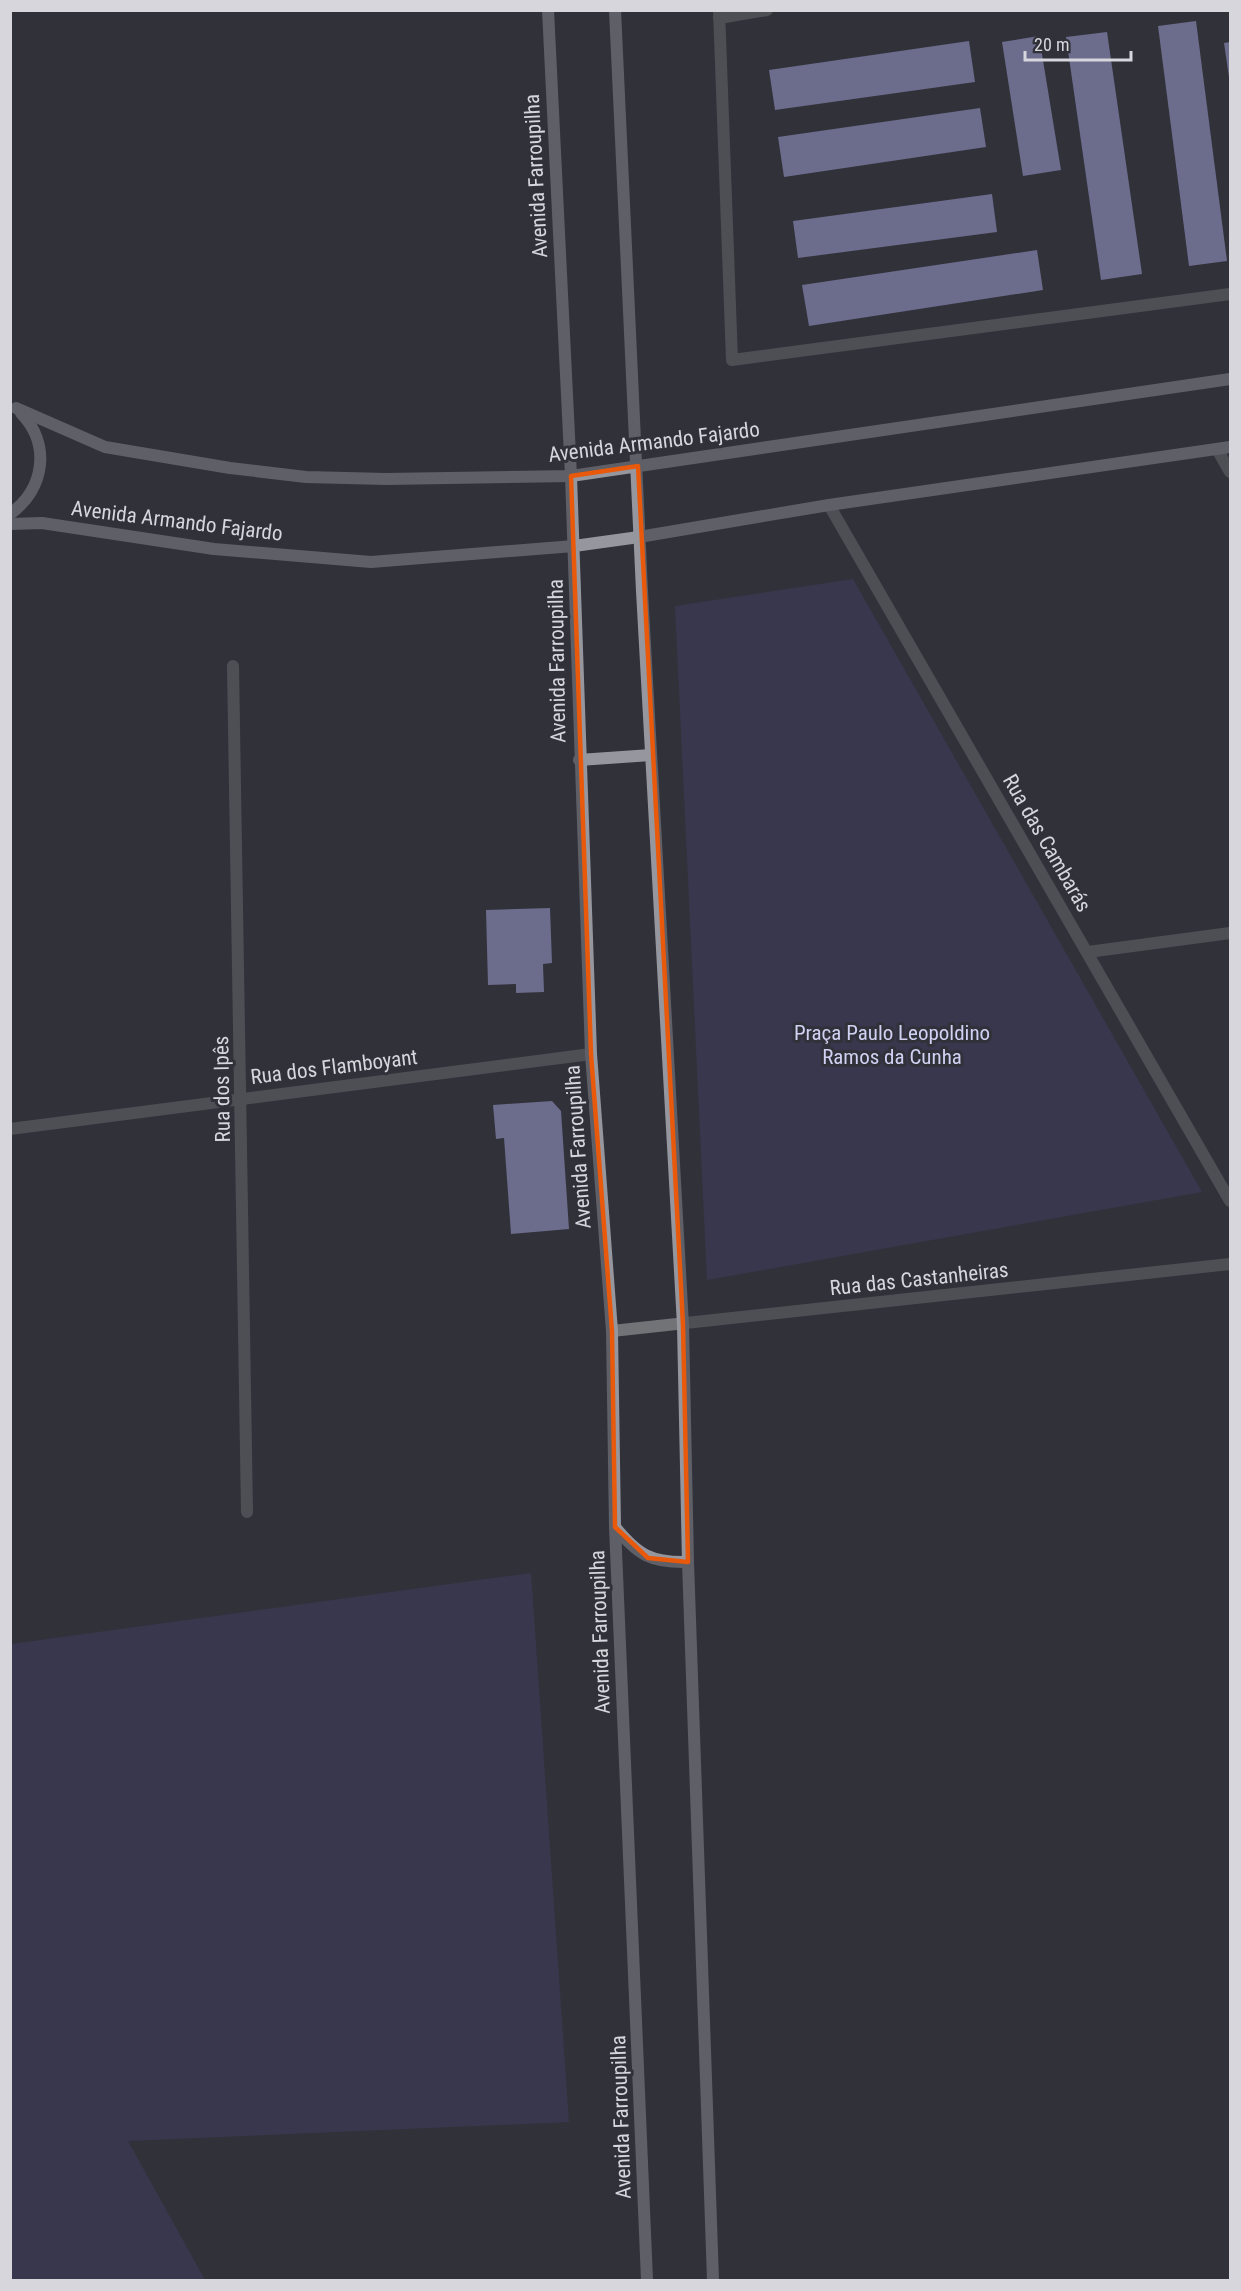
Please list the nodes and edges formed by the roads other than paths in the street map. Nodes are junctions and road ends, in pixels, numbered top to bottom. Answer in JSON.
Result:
{"nodes":[{"id":1,"x":548,"y":10,"type":"edge"},
{"id":2,"x":615,"y":10,"type":"edge"},
{"id":3,"x":767,"y":10,"type":"edge"},
{"id":4,"x":719,"y":14,"type":"edge"},
{"id":5,"x":1230,"y":294,"type":"edge"},
{"id":6,"x":1230,"y":379,"type":"edge"},
{"id":7,"x":13,"y":406,"type":"edge"},
{"id":8,"x":1230,"y":447,"type":"edge"},
{"id":9,"x":1217,"y":449,"type":"junction"},
{"id":10,"x":638,"y":466,"type":"junction"},
{"id":11,"x":1230,"y":472,"type":"edge"},
{"id":12,"x":571,"y":476,"type":"junction"},
{"id":13,"x":829,"y":506,"type":"junction"},
{"id":14,"x":10,"y":514,"type":"edge"},
{"id":15,"x":10,"y":524,"type":"edge"},
{"id":16,"x":639,"y":537,"type":"junction"},
{"id":17,"x":574,"y":546,"type":"junction"},
{"id":18,"x":233,"y":666,"type":"dead end"},
{"id":19,"x":651,"y":755,"type":"junction"},
{"id":20,"x":579,"y":760,"type":"junction"},
{"id":21,"x":1230,"y":933,"type":"edge"},
{"id":22,"x":1088,"y":952,"type":"junction"},
{"id":23,"x":591,"y":1054,"type":"junction"},
{"id":24,"x":242,"y":1099,"type":"junction"},
{"id":25,"x":10,"y":1129,"type":"edge"},
{"id":26,"x":1230,"y":1201,"type":"edge"},
{"id":27,"x":1230,"y":1264,"type":"edge"},
{"id":28,"x":683,"y":1325,"type":"junction"},
{"id":29,"x":612,"y":1331,"type":"junction"},
{"id":30,"x":247,"y":1512,"type":"dead end"},
{"id":31,"x":615,"y":1527,"type":"junction"},
{"id":32,"x":688,"y":1562,"type":"junction"},
{"id":33,"x":647,"y":2280,"type":"edge"},
{"id":34,"x":713,"y":2280,"type":"edge"}],
"edges":[{"from":1,"to":12,"type":"main road","name":"Avenida Farroupilha"},
{"from":2,"to":10,"type":"main road"},
{"from":3,"to":4,"type":"street"},
{"from":4,"to":5,"type":"street"},
{"from":6,"to":10,"type":"main road","name":"Avenida Armando Fajardo"},
{"from":7,"to":12,"type":"main road","name":"Avenida Armando Fajardo"},
{"from":7,"to":14,"type":"main road"},
{"from":8,"to":9,"type":"main road","name":"Avenida Armando Fajardo"},
{"from":9,"to":11,"type":"street"},
{"from":9,"to":13,"type":"main road","name":"Avenida Armando Fajardo"},
{"from":10,"to":12,"type":"main road","name":"Avenida Armando Fajardo"},
{"from":10,"to":16,"type":"main road"},
{"from":12,"to":17,"type":"main road","name":"Avenida Farroupilha"},
{"from":13,"to":16,"type":"main road","name":"Avenida Armando Fajardo"},
{"from":13,"to":22,"type":"street","name":"Rua das Cambarás"},
{"from":15,"to":17,"type":"main road","name":"Avenida Armando Fajardo"},
{"from":16,"to":17,"type":"main road","name":"Avenida Armando Fajardo"},
{"from":16,"to":19,"type":"main road"},
{"from":17,"to":20,"type":"main road","name":"Avenida Farroupilha"},
{"from":18,"to":24,"type":"street","name":"Rua dos Ipês"},
{"from":19,"to":20,"type":"main road"},
{"from":19,"to":28,"type":"main road"},
{"from":20,"to":23,"type":"main road","name":"Avenida Farroupilha"},
{"from":21,"to":22,"type":"street"},
{"from":22,"to":26,"type":"street","name":"Rua das Cambarás"},
{"from":23,"to":24,"type":"street","name":"Rua dos Flamboyant"},
{"from":23,"to":29,"type":"main road","name":"Avenida Farroupilha"},
{"from":24,"to":25,"type":"street","name":"Rua dos Flamboyant"},
{"from":24,"to":30,"type":"street","name":"Rua dos Ipês"},
{"from":27,"to":28,"type":"street","name":"Rua das Castanheiras"},
{"from":28,"to":29,"type":"street","name":"Rua das Castanheiras"},
{"from":28,"to":32,"type":"main road"},
{"from":29,"to":31,"type":"main road","name":"Avenida Farroupilha"},
{"from":31,"to":32,"type":"main road"},
{"from":31,"to":33,"type":"main road","name":"Avenida Farroupilha"},
{"from":32,"to":34,"type":"main road"}]}
